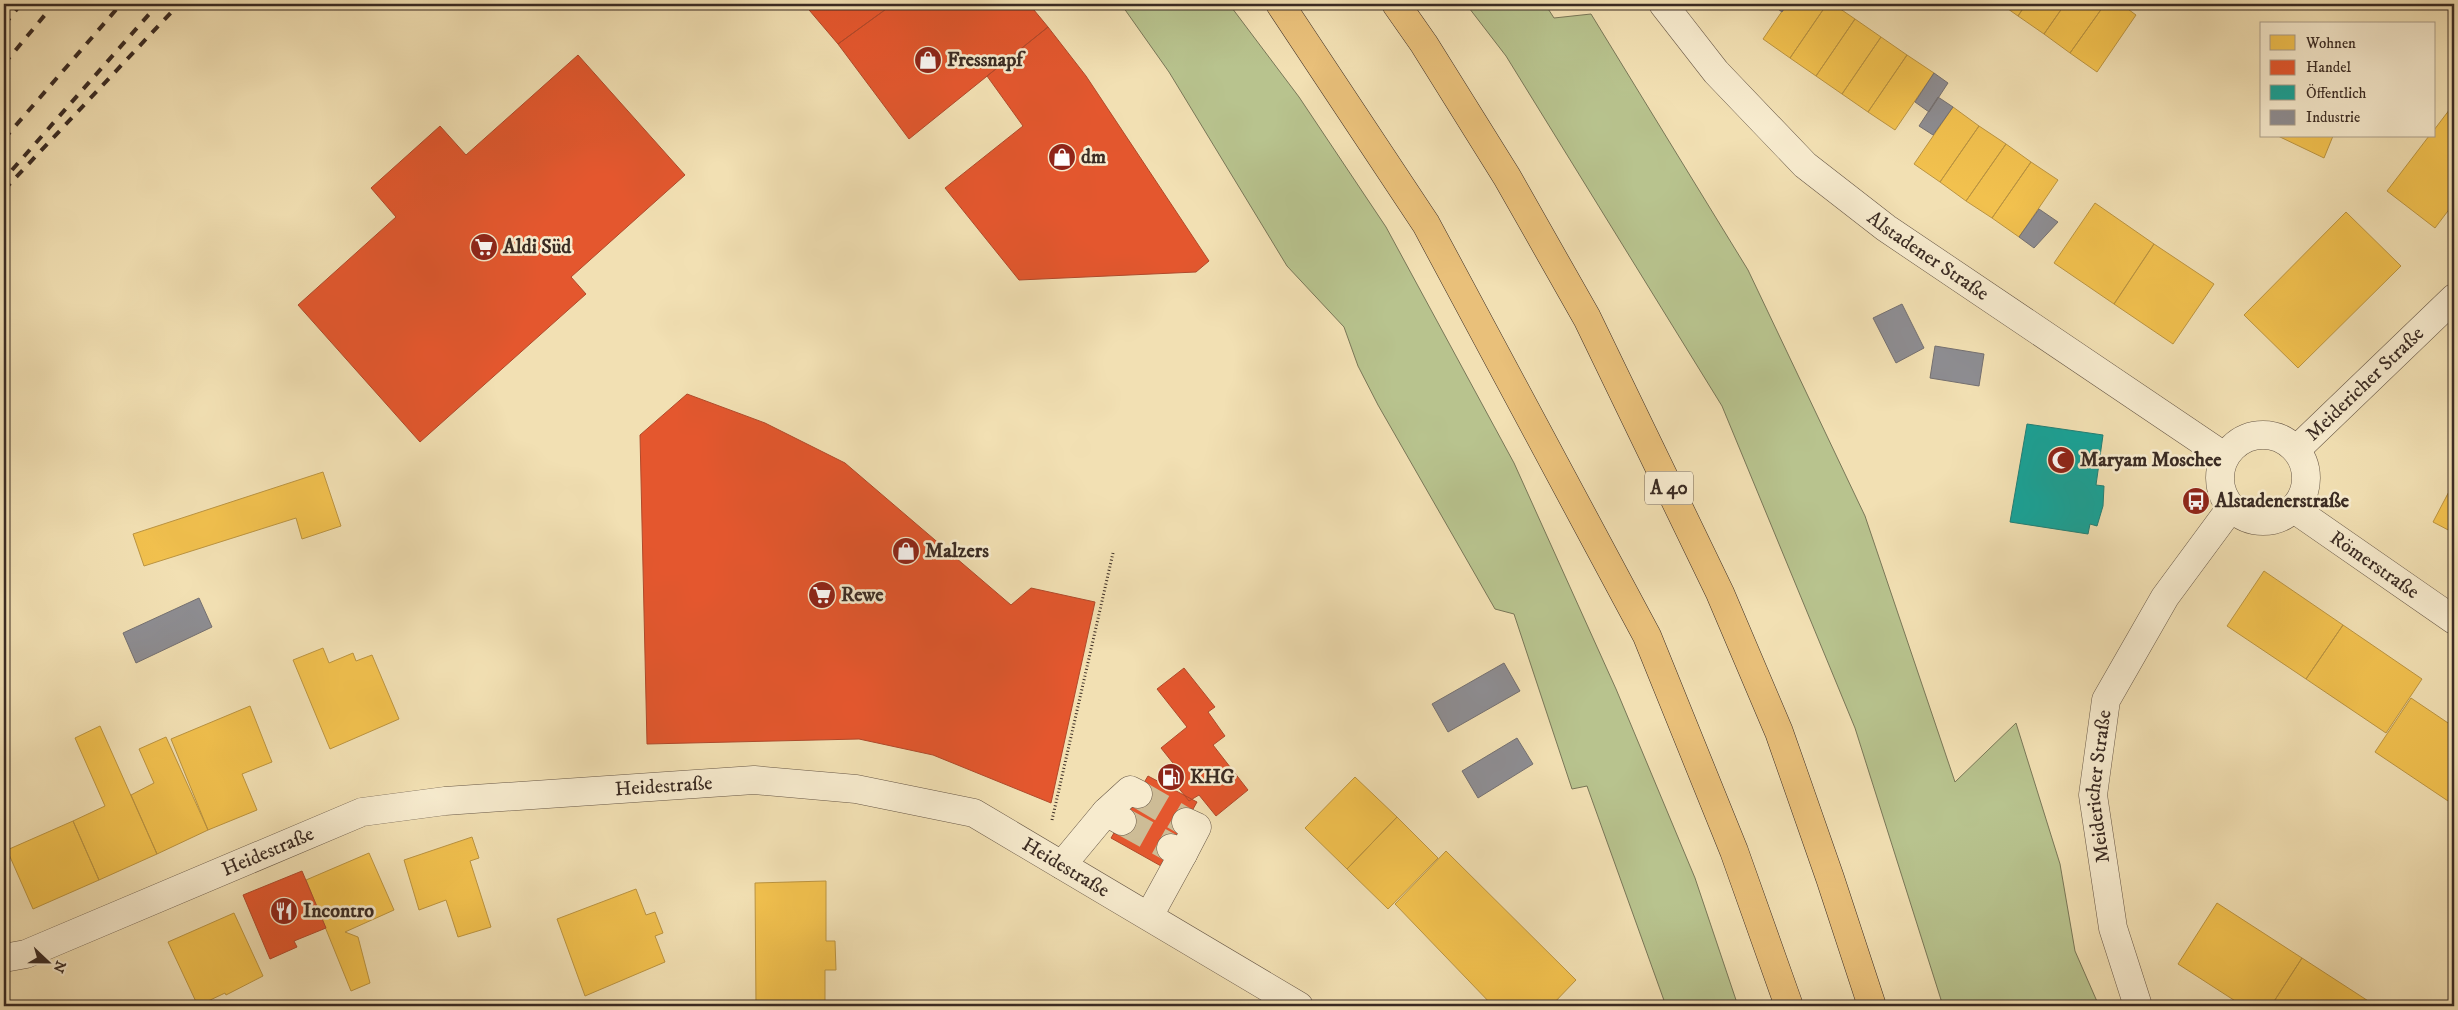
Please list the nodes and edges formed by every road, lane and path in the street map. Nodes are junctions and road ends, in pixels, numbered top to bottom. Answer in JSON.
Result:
{"nodes":[{"id":1,"x":1280,"y":4,"type":"edge"},
{"id":2,"x":1396,"y":4,"type":"edge"},
{"id":3,"x":1672,"y":7,"type":"edge"},
{"id":4,"x":2454,"y":298,"type":"edge"},
{"id":5,"x":2296,"y":449,"type":"junction"},
{"id":6,"x":2224,"y":456,"type":"junction"},
{"id":7,"x":2230,"y":509,"type":"junction"},
{"id":8,"x":2294,"y":510,"type":"junction"},
{"id":9,"x":1113,"y":553,"type":"dead end"},
{"id":10,"x":2454,"y":620,"type":"edge"},
{"id":11,"x":1138,"y":794,"type":"dead end"},
{"id":12,"x":1186,"y":822,"type":"dead end"},
{"id":13,"x":1053,"y":860,"type":"junction"},
{"id":14,"x":1149,"y":916,"type":"junction"},
{"id":15,"x":4,"y":958,"type":"edge"},
{"id":16,"x":1299,"y":1006,"type":"edge"},
{"id":17,"x":1789,"y":1006,"type":"edge"},
{"id":18,"x":1872,"y":1006,"type":"edge"},
{"id":19,"x":2138,"y":1006,"type":"edge"}],
"edges":[{"from":1,"to":17,"type":"highway"},
{"from":2,"to":18,"type":"highway","number":"A 40"},
{"from":3,"to":6,"type":"street","name":"Alstadener Straße"},
{"from":4,"to":5,"type":"street","name":"Meidericher Straße"},
{"from":5,"to":6,"type":"street","name":"Meidericher Straße"},
{"from":5,"to":8,"type":"street","name":"Meidericher Straße"},
{"from":6,"to":7,"type":"street"},
{"from":7,"to":8,"type":"street"},
{"from":7,"to":19,"type":"street","name":"Meidericher Straße"},
{"from":8,"to":10,"type":"street","name":"Römerstraße"},
{"from":9,"to":13,"type":"path"},
{"from":11,"to":13,"type":"street"},
{"from":12,"to":14,"type":"street"},
{"from":13,"to":14,"type":"street","name":"Heidestraße"},
{"from":13,"to":15,"type":"street","name":"Heidestraße"},
{"from":14,"to":16,"type":"street","name":"Heidestraße"}]}
